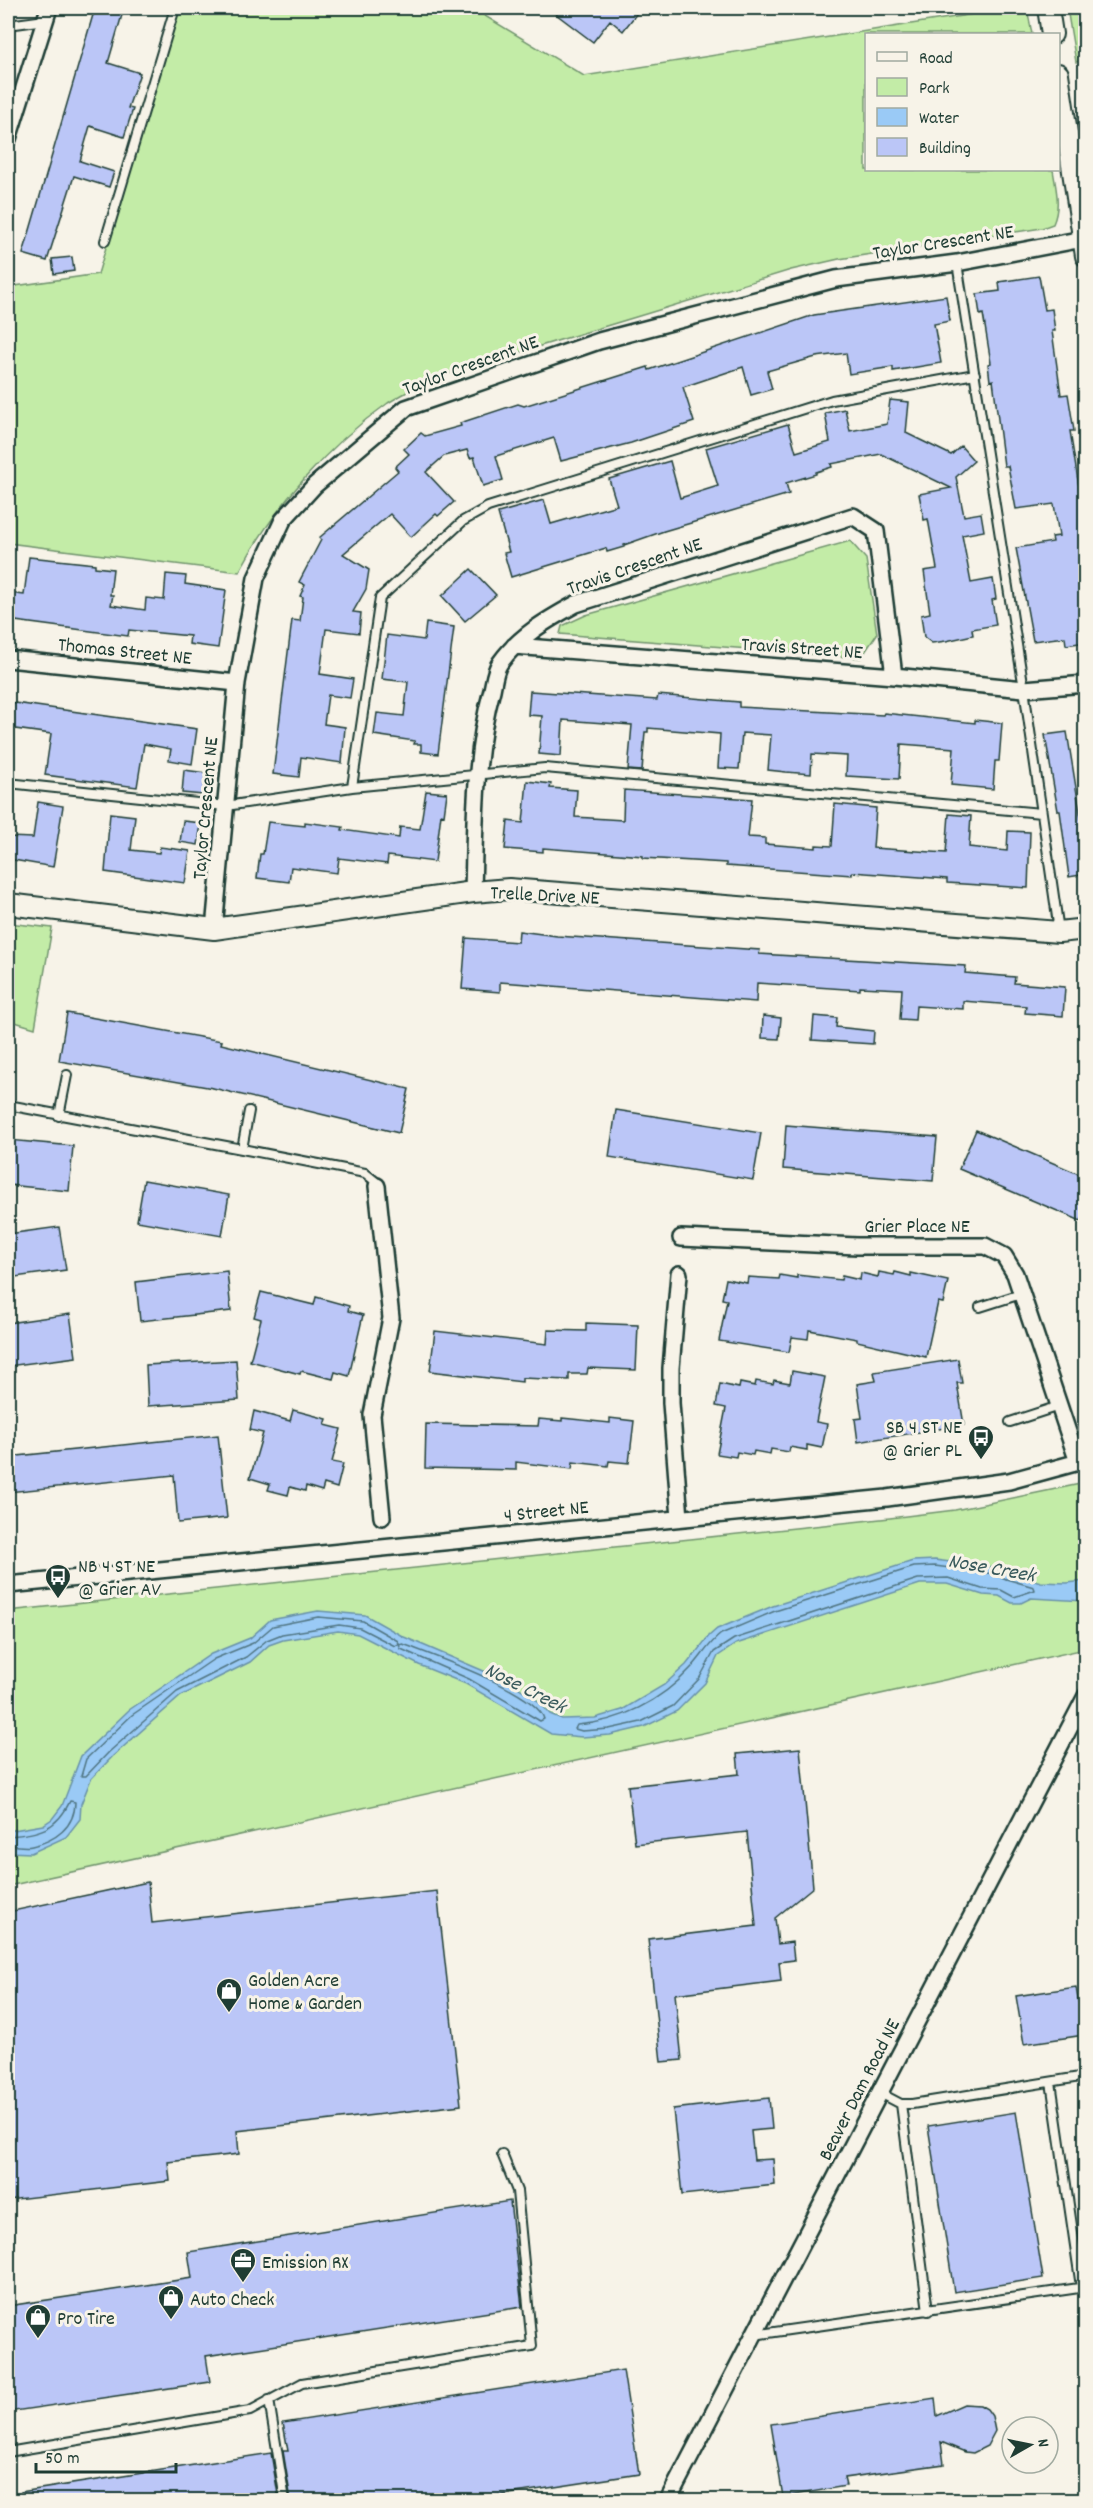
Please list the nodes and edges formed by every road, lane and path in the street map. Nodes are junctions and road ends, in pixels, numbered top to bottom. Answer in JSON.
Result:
{"nodes":[{"id":1,"x":175,"y":8,"type":"edge"},
{"id":2,"x":1048,"y":8,"type":"edge"},
{"id":3,"x":47,"y":14,"type":"edge"},
{"id":4,"x":8,"y":26,"type":"edge"},
{"id":5,"x":1052,"y":33,"type":"edge"},
{"id":6,"x":1060,"y":80,"type":"edge"},
{"id":7,"x":8,"y":139,"type":"edge"},
{"id":8,"x":1082,"y":208,"type":"edge"},
{"id":9,"x":105,"y":241,"type":"dead end"},
{"id":10,"x":1084,"y":248,"type":"edge"},
{"id":11,"x":957,"y":263,"type":"junction"},
{"id":12,"x":975,"y":374,"type":"junction"},
{"id":13,"x":514,"y":646,"type":"junction"},
{"id":14,"x":8,"y":659,"type":"edge"},
{"id":15,"x":894,"y":676,"type":"junction"},
{"id":16,"x":237,"y":683,"type":"junction"},
{"id":17,"x":1086,"y":684,"type":"edge"},
{"id":18,"x":1024,"y":689,"type":"junction"},
{"id":19,"x":477,"y":774,"type":"junction"},
{"id":20,"x":8,"y":783,"type":"edge"},
{"id":21,"x":352,"y":787,"type":"junction"},
{"id":22,"x":226,"y":806,"type":"junction"},
{"id":23,"x":1041,"y":813,"type":"junction"},
{"id":24,"x":473,"y":892,"type":"junction"},
{"id":25,"x":8,"y":904,"type":"edge"},
{"id":26,"x":214,"y":929,"type":"junction"},
{"id":27,"x":1086,"y":929,"type":"edge"},
{"id":28,"x":1059,"y":932,"type":"junction"},
{"id":29,"x":67,"y":1075,"type":"dead end"},
{"id":30,"x":8,"y":1105,"type":"edge"},
{"id":31,"x":249,"y":1111,"type":"dead end"},
{"id":32,"x":59,"y":1116,"type":"junction"},
{"id":33,"x":242,"y":1149,"type":"junction"},
{"id":34,"x":376,"y":1186,"type":"joint"},
{"id":35,"x":681,"y":1238,"type":"dead end"},
{"id":36,"x":679,"y":1274,"type":"dead end"},
{"id":37,"x":1021,"y":1294,"type":"junction"},
{"id":38,"x":980,"y":1307,"type":"dead end"},
{"id":39,"x":1059,"y":1406,"type":"junction"},
{"id":40,"x":1010,"y":1422,"type":"dead end"},
{"id":41,"x":1082,"y":1461,"type":"edge"},
{"id":42,"x":382,"y":1517,"type":"dead end"},
{"id":43,"x":680,"y":1518,"type":"junction"},
{"id":44,"x":8,"y":1585,"type":"edge"},
{"id":45,"x":1086,"y":1696,"type":"edge"},
{"id":46,"x":1086,"y":2076,"type":"edge"},
{"id":47,"x":1051,"y":2082,"type":"junction"},
{"id":48,"x":880,"y":2093,"type":"junction"},
{"id":49,"x":901,"y":2104,"type":"junction"},
{"id":50,"x":502,"y":2154,"type":"dead end"},
{"id":51,"x":1083,"y":2287,"type":"edge"},
{"id":52,"x":928,"y":2312,"type":"junction"},
{"id":53,"x":754,"y":2336,"type":"junction"},
{"id":54,"x":269,"y":2400,"type":"junction"},
{"id":55,"x":8,"y":2452,"type":"edge"},
{"id":56,"x":682,"y":2475,"type":"junction"},
{"id":57,"x":285,"y":2500,"type":"edge"},
{"id":58,"x":668,"y":2500,"type":"edge"},
{"id":59,"x":682,"y":2500,"type":"edge"}],
"edges":[{"from":1,"to":9,"type":"lane"},
{"from":2,"to":5,"type":"street"},
{"from":3,"to":4,"type":"lane"},
{"from":3,"to":7,"type":"street"},
{"from":6,"to":8,"type":"street"},
{"from":8,"to":10,"type":"street"},
{"from":10,"to":11,"type":"street","name":"Taylor Crescent NE"},
{"from":11,"to":12,"type":"lane"},
{"from":11,"to":16,"type":"street","name":"Taylor Crescent NE"},
{"from":12,"to":18,"type":"lane"},
{"from":12,"to":21,"type":"lane"},
{"from":13,"to":15,"type":"street","name":"Travis Street NE"},
{"from":13,"to":15,"type":"street","name":"Travis Crescent NE"},
{"from":13,"to":19,"type":"street","name":"Travis Crescent NE"},
{"from":14,"to":16,"type":"street","name":"Thomas Street NE"},
{"from":15,"to":18,"type":"street","name":"Travis Street NE"},
{"from":16,"to":22,"type":"street","name":"Taylor Crescent NE"},
{"from":17,"to":18,"type":"street","name":"Travis Street NE"},
{"from":18,"to":23,"type":"lane"},
{"from":19,"to":21,"type":"lane"},
{"from":19,"to":23,"type":"lane"},
{"from":19,"to":24,"type":"street","name":"Travis Crescent NE"},
{"from":20,"to":22,"type":"lane"},
{"from":21,"to":22,"type":"lane"},
{"from":22,"to":26,"type":"street","name":"Taylor Crescent NE"},
{"from":23,"to":28,"type":"lane"},
{"from":24,"to":26,"type":"street","name":"Trelle Drive NE"},
{"from":24,"to":28,"type":"street","name":"Trelle Drive NE"},
{"from":25,"to":26,"type":"street","name":"Trelle Drive NE"},
{"from":27,"to":28,"type":"street","name":"Trelle Drive NE"},
{"from":29,"to":32,"type":"lane"},
{"from":30,"to":32,"type":"lane"},
{"from":31,"to":33,"type":"lane"},
{"from":32,"to":33,"type":"lane"},
{"from":33,"to":34,"type":"lane"},
{"from":34,"to":42,"type":"street"},
{"from":35,"to":37,"type":"street","name":"Grier Place NE"},
{"from":36,"to":43,"type":"street"},
{"from":37,"to":38,"type":"lane"},
{"from":37,"to":39,"type":"street","name":"Grier Place NE"},
{"from":39,"to":40,"type":"lane"},
{"from":39,"to":41,"type":"street","name":"Grier Place NE"},
{"from":41,"to":43,"type":"street","name":"4 Street NE"},
{"from":43,"to":44,"type":"street","name":"4 Street NE"},
{"from":45,"to":48,"type":"street","name":"Beaver Dam Road NE"},
{"from":46,"to":47,"type":"lane"},
{"from":47,"to":49,"type":"lane"},
{"from":47,"to":51,"type":"lane"},
{"from":48,"to":49,"type":"lane"},
{"from":48,"to":53,"type":"street","name":"Beaver Dam Road NE"},
{"from":49,"to":52,"type":"lane"},
{"from":50,"to":54,"type":"lane"},
{"from":51,"to":52,"type":"lane"},
{"from":52,"to":53,"type":"lane"},
{"from":53,"to":56,"type":"street","name":"Beaver Dam Road NE"},
{"from":54,"to":55,"type":"lane"},
{"from":54,"to":57,"type":"lane"},
{"from":56,"to":58,"type":"street","name":"Beaver Dam Road NE"},
{"from":56,"to":59,"type":"street"}]}
